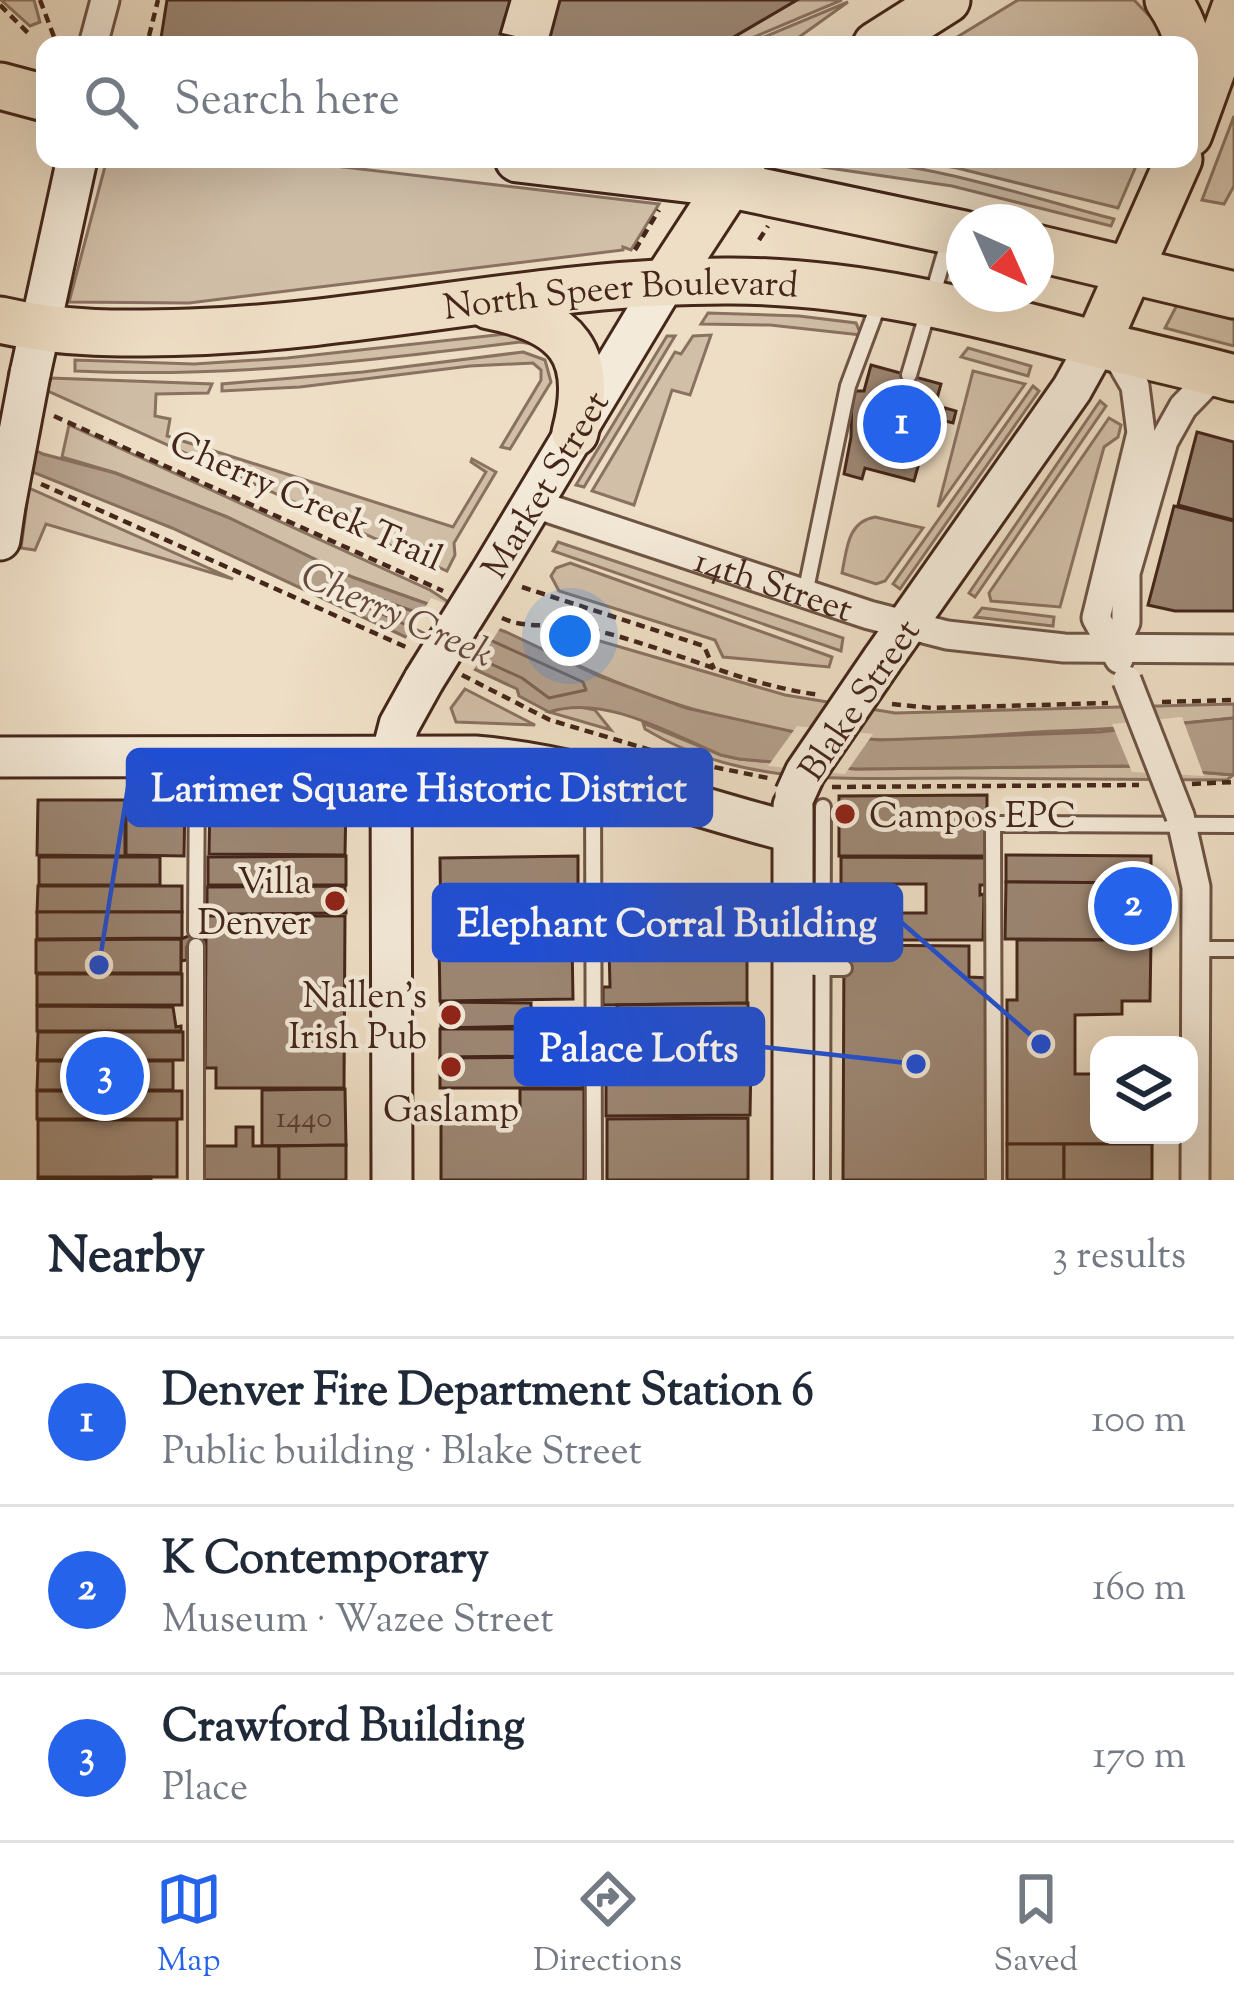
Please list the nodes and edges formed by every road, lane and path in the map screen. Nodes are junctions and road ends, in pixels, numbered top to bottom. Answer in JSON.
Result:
{"nodes":[{"id":1,"x":40,"y":0,"type":"edge"},
{"id":2,"x":105,"y":0,"type":"edge"},
{"id":3,"x":158,"y":0,"type":"edge"},
{"id":4,"x":1168,"y":0,"type":"edge"},
{"id":5,"x":934,"y":3,"type":"edge"},
{"id":6,"x":0,"y":5,"type":"edge"},
{"id":7,"x":1234,"y":10,"type":"edge"},
{"id":8,"x":30,"y":35,"type":"dead end"},
{"id":9,"x":54,"y":36,"type":"edge"},
{"id":10,"x":95,"y":36,"type":"edge"},
{"id":11,"x":149,"y":36,"type":"dead end"},
{"id":12,"x":888,"y":36,"type":"edge"},
{"id":13,"x":1187,"y":36,"type":"edge"},
{"id":14,"x":0,"y":86,"type":"edge"},
{"id":15,"x":36,"y":96,"type":"edge"},
{"id":16,"x":1198,"y":109,"type":"edge"},
{"id":17,"x":74,"y":168,"type":"edge"},
{"id":18,"x":670,"y":168,"type":"edge"},
{"id":19,"x":1175,"y":168,"type":"edge"},
{"id":20,"x":737,"y":172,"type":"edge"},
{"id":21,"x":662,"y":205,"type":"dead end"},
{"id":22,"x":946,"y":229,"type":"edge"},
{"id":23,"x":635,"y":250,"type":"dead end"},
{"id":24,"x":1054,"y":252,"type":"edge"},
{"id":25,"x":946,"y":263,"type":"edge"},
{"id":26,"x":1132,"y":268,"type":"junction"},
{"id":27,"x":665,"y":283,"type":"junction"},
{"id":28,"x":882,"y":295,"type":"junction"},
{"id":29,"x":1234,"y":295,"type":"edge"},
{"id":30,"x":469,"y":302,"type":"junction"},
{"id":31,"x":930,"y":304,"type":"junction"},
{"id":32,"x":20,"y":325,"type":"edge"},
{"id":33,"x":1105,"y":346,"type":"junction"},
{"id":34,"x":909,"y":375,"type":"dead end"},
{"id":35,"x":1225,"y":375,"type":"edge"},
{"id":36,"x":50,"y":414,"type":"dead end"},
{"id":37,"x":575,"y":433,"type":"junction"},
{"id":38,"x":40,"y":483,"type":"dead end"},
{"id":39,"x":532,"y":503,"type":"junction"},
{"id":40,"x":2,"y":523,"type":"edge"},
{"id":41,"x":490,"y":586,"type":"junction"},
{"id":42,"x":805,"y":593,"type":"junction"},
{"id":43,"x":500,"y":617,"type":"dead end"},
{"id":44,"x":906,"y":625,"type":"junction"},
{"id":45,"x":1114,"y":648,"type":"junction"},
{"id":46,"x":1234,"y":650,"type":"edge"},
{"id":47,"x":428,"y":666,"type":"junction"},
{"id":48,"x":714,"y":669,"type":"junction"},
{"id":49,"x":1122,"y":692,"type":"junction"},
{"id":50,"x":821,"y":695,"type":"dead end"},
{"id":51,"x":1234,"y":700,"type":"edge"},
{"id":52,"x":1162,"y":702,"type":"dead end"},
{"id":53,"x":882,"y":703,"type":"dead end"},
{"id":54,"x":391,"y":756,"type":"junction"},
{"id":55,"x":0,"y":757,"type":"edge"},
{"id":56,"x":197,"y":757,"type":"junction"},
{"id":57,"x":592,"y":774,"type":"junction"},
{"id":58,"x":1234,"y":782,"type":"edge"},
{"id":59,"x":1157,"y":784,"type":"dead end"},
{"id":60,"x":1181,"y":784,"type":"dead end"},
{"id":61,"x":804,"y":800,"type":"junction"},
{"id":62,"x":1182,"y":821,"type":"junction"},
{"id":63,"x":1234,"y":825,"type":"edge"},
{"id":64,"x":1234,"y":949,"type":"edge"},
{"id":65,"x":1197,"y":950,"type":"junction"},
{"id":66,"x":808,"y":960,"type":"junction"},
{"id":67,"x":844,"y":960,"type":"dead end"},
{"id":68,"x":196,"y":1180,"type":"edge"},
{"id":69,"x":392,"y":1180,"type":"edge"},
{"id":70,"x":594,"y":1180,"type":"edge"},
{"id":71,"x":794,"y":1180,"type":"edge"},
{"id":72,"x":822,"y":1180,"type":"edge"},
{"id":73,"x":994,"y":1180,"type":"edge"},
{"id":74,"x":1195,"y":1180,"type":"edge"}],
"edges":[{"from":1,"to":9,"type":"path"},
{"from":2,"to":10,"type":"street"},
{"from":3,"to":11,"type":"path"},
{"from":4,"to":13,"type":"main road"},
{"from":5,"to":12,"type":"main road"},
{"from":6,"to":8,"type":"path"},
{"from":7,"to":16,"type":"main road"},
{"from":14,"to":15,"type":"main road"},
{"from":17,"to":32,"type":"main road"},
{"from":18,"to":20,"type":"main road"},
{"from":19,"to":26,"type":"main road"},
{"from":20,"to":22,"type":"main road"},
{"from":20,"to":27,"type":"main road"},
{"from":21,"to":23,"type":"path"},
{"from":24,"to":26,"type":"main road"},
{"from":25,"to":31,"type":"lane"},
{"from":26,"to":29,"type":"main road"},
{"from":26,"to":33,"type":"main road"},
{"from":27,"to":28,"type":"main road","name":"North Speer Boulevard"},
{"from":27,"to":30,"type":"main road","name":"North Speer Boulevard"},
{"from":27,"to":37,"type":"main road","name":"Market Street"},
{"from":28,"to":31,"type":"main road","name":"North Speer Boulevard"},
{"from":28,"to":42,"type":"lane"},
{"from":30,"to":32,"type":"main road","name":"North Speer Boulevard"},
{"from":30,"to":37,"type":"main road"},
{"from":31,"to":33,"type":"main road","name":"North Speer Boulevard"},
{"from":31,"to":34,"type":"lane"},
{"from":32,"to":40,"type":"main road","bridge":true},
{"from":33,"to":35,"type":"main road","name":"North Speer Boulevard"},
{"from":33,"to":44,"type":"main road","name":"Blake Street"},
{"from":33,"to":45,"type":"street"},
{"from":35,"to":45,"type":"street"},
{"from":36,"to":41,"type":"path","name":"Cherry Creek Trail"},
{"from":37,"to":39,"type":"main road","name":"Market Street"},
{"from":38,"to":47,"type":"path"},
{"from":39,"to":41,"type":"main road","name":"Market Street"},
{"from":39,"to":42,"type":"street","name":"14th Street"},
{"from":41,"to":47,"type":"main road","name":"Market Street","bridge":true},
{"from":41,"to":48,"type":"path","name":"Cherry Creek Trail"},
{"from":42,"to":44,"type":"street","name":"14th Street"},
{"from":43,"to":48,"type":"path"},
{"from":44,"to":45,"type":"street","name":"14th Street"},
{"from":44,"to":61,"type":"main road","name":"Blake Street","bridge":true},
{"from":45,"to":46,"type":"street","name":"14th Street"},
{"from":45,"to":49,"type":"street"},
{"from":47,"to":54,"type":"main road","name":"Market Street"},
{"from":47,"to":61,"type":"path"},
{"from":48,"to":50,"type":"path"},
{"from":49,"to":53,"type":"path"},
{"from":49,"to":62,"type":"street","bridge":true},
{"from":51,"to":52,"type":"path"},
{"from":54,"to":56,"type":"main road"},
{"from":54,"to":57,"type":"main road"},
{"from":54,"to":69,"type":"main road","name":"Market Street"},
{"from":55,"to":56,"type":"main road"},
{"from":56,"to":68,"type":"lane"},
{"from":57,"to":61,"type":"main road"},
{"from":57,"to":70,"type":"lane"},
{"from":58,"to":60,"type":"path"},
{"from":59,"to":61,"type":"path"},
{"from":61,"to":66,"type":"main road"},
{"from":62,"to":63,"type":"lane"},
{"from":62,"to":65,"type":"street"},
{"from":62,"to":73,"type":"lane"},
{"from":64,"to":65,"type":"lane"},
{"from":65,"to":74,"type":"street"},
{"from":66,"to":67,"type":"lane"},
{"from":66,"to":71,"type":"main road"},
{"from":66,"to":72,"type":"lane"}]}
